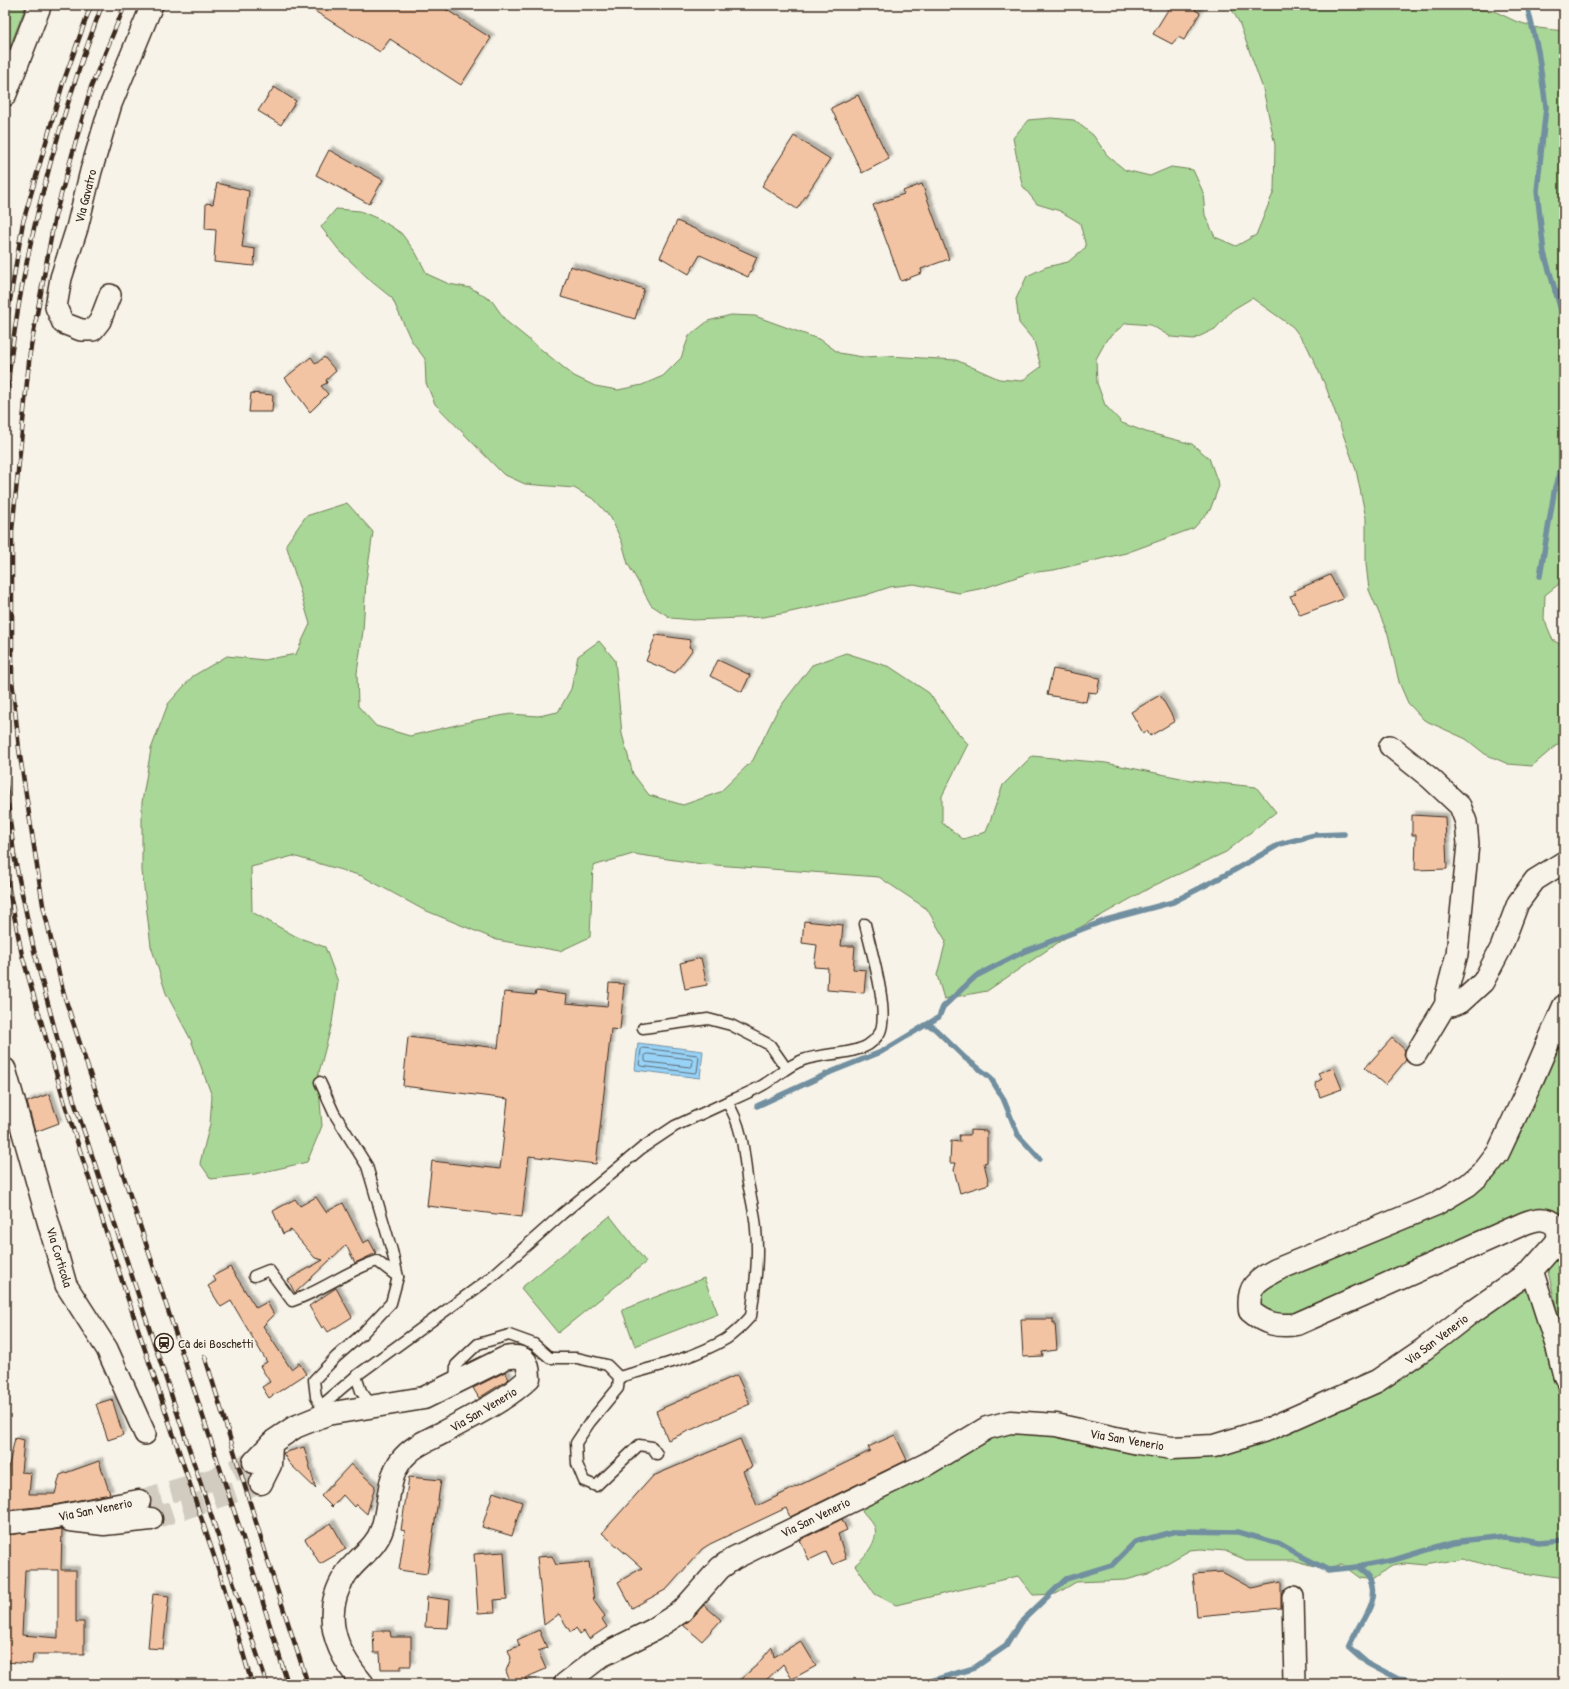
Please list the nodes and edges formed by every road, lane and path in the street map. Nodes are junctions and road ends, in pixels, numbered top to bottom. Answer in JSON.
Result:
{"nodes":[{"id":1,"x":40,"y":5,"type":"edge"},
{"id":2,"x":152,"y":5,"type":"edge"},
{"id":3,"x":5,"y":96,"type":"edge"},
{"id":4,"x":110,"y":295,"type":"dead end"},
{"id":5,"x":1390,"y":746,"type":"dead end"},
{"id":6,"x":1564,"y":862,"type":"edge"},
{"id":7,"x":865,"y":924,"type":"dead end"},
{"id":8,"x":1446,"y":1004,"type":"junction"},
{"id":9,"x":1564,"y":1006,"type":"edge"},
{"id":10,"x":643,"y":1028,"type":"dead end"},
{"id":11,"x":1416,"y":1054,"type":"dead end"},
{"id":12,"x":786,"y":1068,"type":"junction"},
{"id":13,"x":5,"y":1069,"type":"edge"},
{"id":14,"x":320,"y":1082,"type":"dead end"},
{"id":15,"x":727,"y":1102,"type":"junction"},
{"id":16,"x":1532,"y":1270,"type":"junction"},
{"id":17,"x":254,"y":1276,"type":"dead end"},
{"id":18,"x":398,"y":1277,"type":"junction"},
{"id":19,"x":356,"y":1376,"type":"junction"},
{"id":20,"x":1564,"y":1376,"type":"edge"},
{"id":21,"x":619,"y":1377,"type":"junction"},
{"id":22,"x":455,"y":1383,"type":"junction"},
{"id":23,"x":372,"y":1406,"type":"junction"},
{"id":24,"x":324,"y":1410,"type":"junction"},
{"id":25,"x":145,"y":1434,"type":"dead end"},
{"id":26,"x":271,"y":1444,"type":"junction"},
{"id":27,"x":657,"y":1454,"type":"dead end"},
{"id":28,"x":254,"y":1462,"type":"tunnel mouth"},
{"id":29,"x":261,"y":1483,"type":"tunnel mouth"},
{"id":30,"x":145,"y":1510,"type":"tunnel mouth"},
{"id":31,"x":5,"y":1523,"type":"edge"},
{"id":32,"x":1293,"y":1597,"type":"dead end"},
{"id":33,"x":363,"y":1684,"type":"edge"},
{"id":34,"x":565,"y":1684,"type":"edge"},
{"id":35,"x":1295,"y":1684,"type":"edge"}],
"edges":[{"from":1,"to":3,"type":"street"},
{"from":2,"to":4,"type":"street","name":"Via Gavatro"},
{"from":5,"to":8,"type":"street"},
{"from":6,"to":8,"type":"street"},
{"from":7,"to":12,"type":"lane"},
{"from":8,"to":11,"type":"street"},
{"from":9,"to":16,"type":"street","name":"Via San Venerio"},
{"from":10,"to":12,"type":"lane"},
{"from":12,"to":15,"type":"lane"},
{"from":13,"to":25,"type":"street","name":"Via Corticola"},
{"from":14,"to":18,"type":"lane"},
{"from":15,"to":19,"type":"lane"},
{"from":15,"to":21,"type":"lane"},
{"from":16,"to":20,"type":"street"},
{"from":16,"to":34,"type":"street","name":"Via San Venerio"},
{"from":17,"to":18,"type":"lane"},
{"from":18,"to":24,"type":"lane"},
{"from":19,"to":23,"type":"lane"},
{"from":19,"to":24,"type":"lane"},
{"from":21,"to":22,"type":"lane"},
{"from":21,"to":27,"type":"lane"},
{"from":22,"to":23,"type":"street","name":"Via San Venerio"},
{"from":22,"to":33,"type":"street","name":"Via San Venerio"},
{"from":23,"to":24,"type":"street","name":"Via San Venerio"},
{"from":24,"to":26,"type":"street","name":"Via San Venerio"},
{"from":26,"to":28,"type":"street","name":"Via San Venerio"},
{"from":26,"to":29,"type":"street"},
{"from":30,"to":31,"type":"street","name":"Via San Venerio"},
{"from":32,"to":35,"type":"street"}]}
